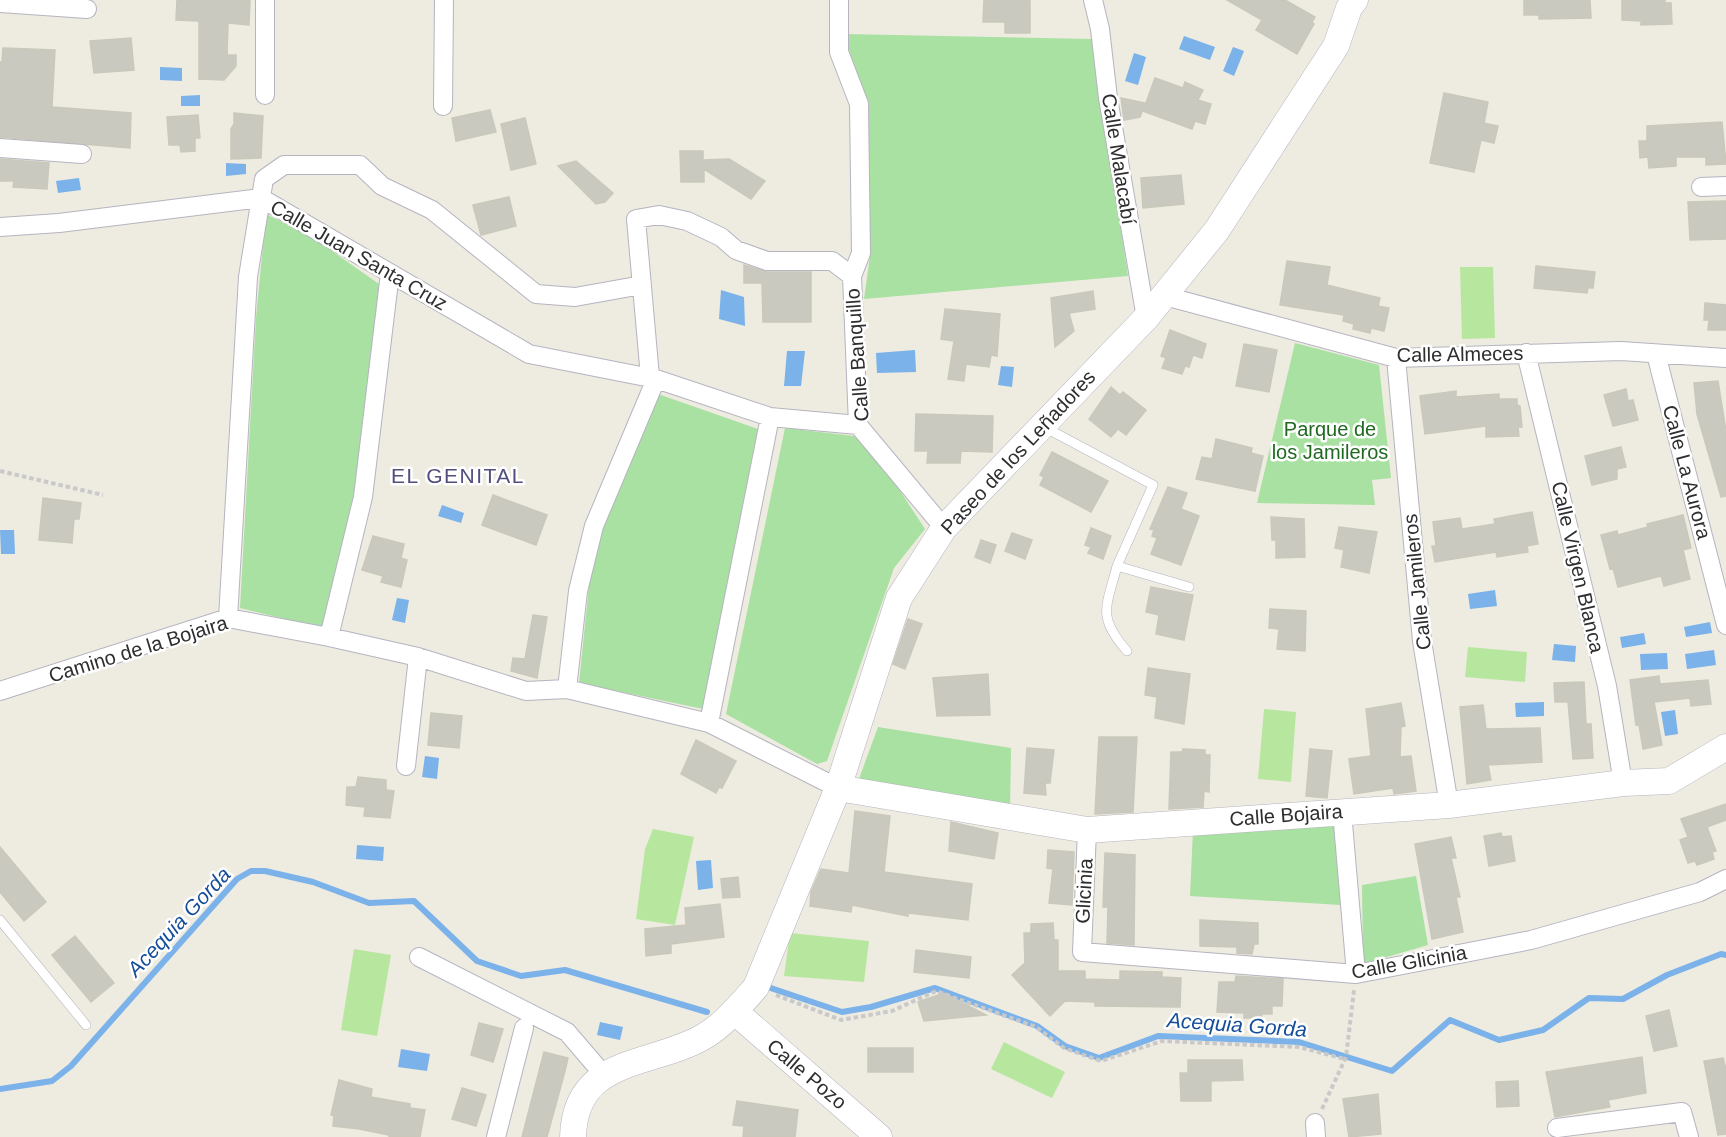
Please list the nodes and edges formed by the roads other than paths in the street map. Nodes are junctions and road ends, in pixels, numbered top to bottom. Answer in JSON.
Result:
{"nodes":[{"id":1,"x":265,"y":0,"type":"edge"},
{"id":2,"x":444,"y":0,"type":"edge"},
{"id":3,"x":839,"y":0,"type":"edge"},
{"id":4,"x":1093,"y":0,"type":"edge"},
{"id":5,"x":1355,"y":0,"type":"edge"},
{"id":6,"x":0,"y":3,"type":"edge"},
{"id":7,"x":87,"y":9,"type":"dead end"},
{"id":8,"x":265,"y":94,"type":"dead end"},
{"id":9,"x":443,"y":106,"type":"dead end"},
{"id":10,"x":0,"y":148,"type":"edge"},
{"id":11,"x":82,"y":154,"type":"dead end"},
{"id":12,"x":1726,"y":186,"type":"edge"},
{"id":13,"x":1701,"y":187,"type":"dead end"},
{"id":14,"x":261,"y":198,"type":"junction"},
{"id":15,"x":0,"y":227,"type":"edge"},
{"id":16,"x":390,"y":273,"type":"junction"},
{"id":17,"x":852,"y":276,"type":"junction"},
{"id":18,"x":642,"y":285,"type":"junction"},
{"id":19,"x":1166,"y":296,"type":"junction"},
{"id":20,"x":1146,"y":318,"type":"junction"},
{"id":21,"x":1526,"y":353,"type":"junction"},
{"id":22,"x":1656,"y":354,"type":"junction"},
{"id":23,"x":1396,"y":357,"type":"junction"},
{"id":24,"x":1726,"y":358,"type":"edge"},
{"id":25,"x":653,"y":378,"type":"junction"},
{"id":26,"x":771,"y":417,"type":"junction"},
{"id":27,"x":858,"y":425,"type":"junction"},
{"id":28,"x":1042,"y":425,"type":"junction"},
{"id":29,"x":944,"y":528,"type":"junction"},
{"id":30,"x":1117,"y":566,"type":"junction"},
{"id":31,"x":1189,"y":587,"type":"dead end"},
{"id":32,"x":228,"y":618,"type":"junction"},
{"id":33,"x":1726,"y":625,"type":"edge"},
{"id":34,"x":330,"y":637,"type":"junction"},
{"id":35,"x":1127,"y":651,"type":"dead end"},
{"id":36,"x":418,"y":657,"type":"junction"},
{"id":37,"x":567,"y":689,"type":"junction"},
{"id":38,"x":0,"y":691,"type":"edge"},
{"id":39,"x":709,"y":723,"type":"junction"},
{"id":40,"x":1726,"y":747,"type":"edge"},
{"id":41,"x":406,"y":766,"type":"dead end"},
{"id":42,"x":1623,"y":783,"type":"junction"},
{"id":43,"x":838,"y":788,"type":"junction"},
{"id":44,"x":1449,"y":805,"type":"junction"},
{"id":45,"x":1342,"y":812,"type":"junction"},
{"id":46,"x":1087,"y":830,"type":"junction"},
{"id":47,"x":1726,"y":879,"type":"edge"},
{"id":48,"x":0,"y":920,"type":"edge"},
{"id":49,"x":1082,"y":952,"type":"joint"},
{"id":50,"x":419,"y":957,"type":"dead end"},
{"id":51,"x":1356,"y":974,"type":"junction"},
{"id":52,"x":734,"y":1011,"type":"junction"},
{"id":53,"x":86,"y":1025,"type":"dead end"},
{"id":54,"x":524,"y":1028,"type":"dead end"},
{"id":55,"x":603,"y":1074,"type":"junction"},
{"id":56,"x":1557,"y":1128,"type":"dead end"},
{"id":57,"x":496,"y":1137,"type":"edge"},
{"id":58,"x":573,"y":1137,"type":"edge"},
{"id":59,"x":879,"y":1137,"type":"edge"},
{"id":60,"x":1689,"y":1137,"type":"edge"}],
"edges":[{"from":1,"to":8,"type":"street"},
{"from":2,"to":9,"type":"street"},
{"from":3,"to":17,"type":"street"},
{"from":4,"to":20,"type":"street","name":"Calle Malacabí"},
{"from":5,"to":19,"type":"street","name":"Paseo de los Leñadores"},
{"from":6,"to":7,"type":"street"},
{"from":10,"to":11,"type":"street"},
{"from":12,"to":13,"type":"street"},
{"from":14,"to":15,"type":"street"},
{"from":14,"to":16,"type":"street","name":"Calle Juan Santa Cruz"},
{"from":14,"to":18,"type":"street"},
{"from":14,"to":32,"type":"street","name":"Calle Juan Santa Cruz"},
{"from":16,"to":25,"type":"street","name":"Calle Juan Santa Cruz"},
{"from":16,"to":34,"type":"street"},
{"from":17,"to":18,"type":"street","name":"Calle Banquillo"},
{"from":17,"to":27,"type":"street","name":"Calle Banquillo"},
{"from":18,"to":25,"type":"street"},
{"from":19,"to":20,"type":"street","name":"Paseo de los Leñadores"},
{"from":19,"to":23,"type":"street","name":"Calle Almeces"},
{"from":20,"to":28,"type":"street","name":"Paseo de los Leñadores"},
{"from":21,"to":22,"type":"street","name":"Calle Almeces"},
{"from":21,"to":23,"type":"street","name":"Calle Almeces"},
{"from":21,"to":42,"type":"street","name":"Calle Virgen Blanca"},
{"from":22,"to":24,"type":"street","name":"Calle Almeces"},
{"from":22,"to":33,"type":"street","name":"Calle La Aurora"},
{"from":23,"to":44,"type":"street","name":"Calle Jamileros"},
{"from":25,"to":26,"type":"street","name":"Calle Juan Santa Cruz"},
{"from":25,"to":37,"type":"street"},
{"from":26,"to":27,"type":"street","name":"Calle Juan Santa Cruz"},
{"from":26,"to":39,"type":"street"},
{"from":27,"to":29,"type":"street","name":"Calle Banquillo"},
{"from":28,"to":29,"type":"street","name":"Paseo de los Leñadores"},
{"from":28,"to":30,"type":"lane"},
{"from":29,"to":43,"type":"street","name":"Paseo de los Leñadores"},
{"from":30,"to":31,"type":"lane"},
{"from":30,"to":35,"type":"lane"},
{"from":32,"to":34,"type":"street","name":"Camino de la Bojaira"},
{"from":32,"to":38,"type":"street","name":"Camino de la Bojaira"},
{"from":34,"to":36,"type":"street","name":"Camino de la Bojaira"},
{"from":36,"to":37,"type":"street","name":"Camino de la Bojaira"},
{"from":36,"to":41,"type":"street"},
{"from":37,"to":39,"type":"street","name":"Camino de la Bojaira"},
{"from":39,"to":43,"type":"street","name":"Camino de la Bojaira"},
{"from":40,"to":42,"type":"street","name":"Calle Bojaira"},
{"from":42,"to":44,"type":"street","name":"Calle Bojaira"},
{"from":43,"to":46,"type":"street","name":"Calle Bojaira"},
{"from":43,"to":52,"type":"street","name":"Paseo de los Leñadores"},
{"from":44,"to":45,"type":"street","name":"Calle Bojaira"},
{"from":45,"to":46,"type":"street","name":"Calle Bojaira"},
{"from":45,"to":51,"type":"street"},
{"from":46,"to":49,"type":"street","name":"Glicinia"},
{"from":47,"to":51,"type":"street","name":"Calle Glicinia"},
{"from":48,"to":53,"type":"lane"},
{"from":49,"to":51,"type":"street","name":"Calle Glicinia"},
{"from":50,"to":55,"type":"street"},
{"from":52,"to":55,"type":"street","name":"Paseo de los Leñadores"},
{"from":52,"to":59,"type":"street","name":"Calle Pozo"},
{"from":54,"to":57,"type":"street"},
{"from":55,"to":58,"type":"street","name":"Paseo de los Leñadores"},
{"from":56,"to":60,"type":"street"}]}
